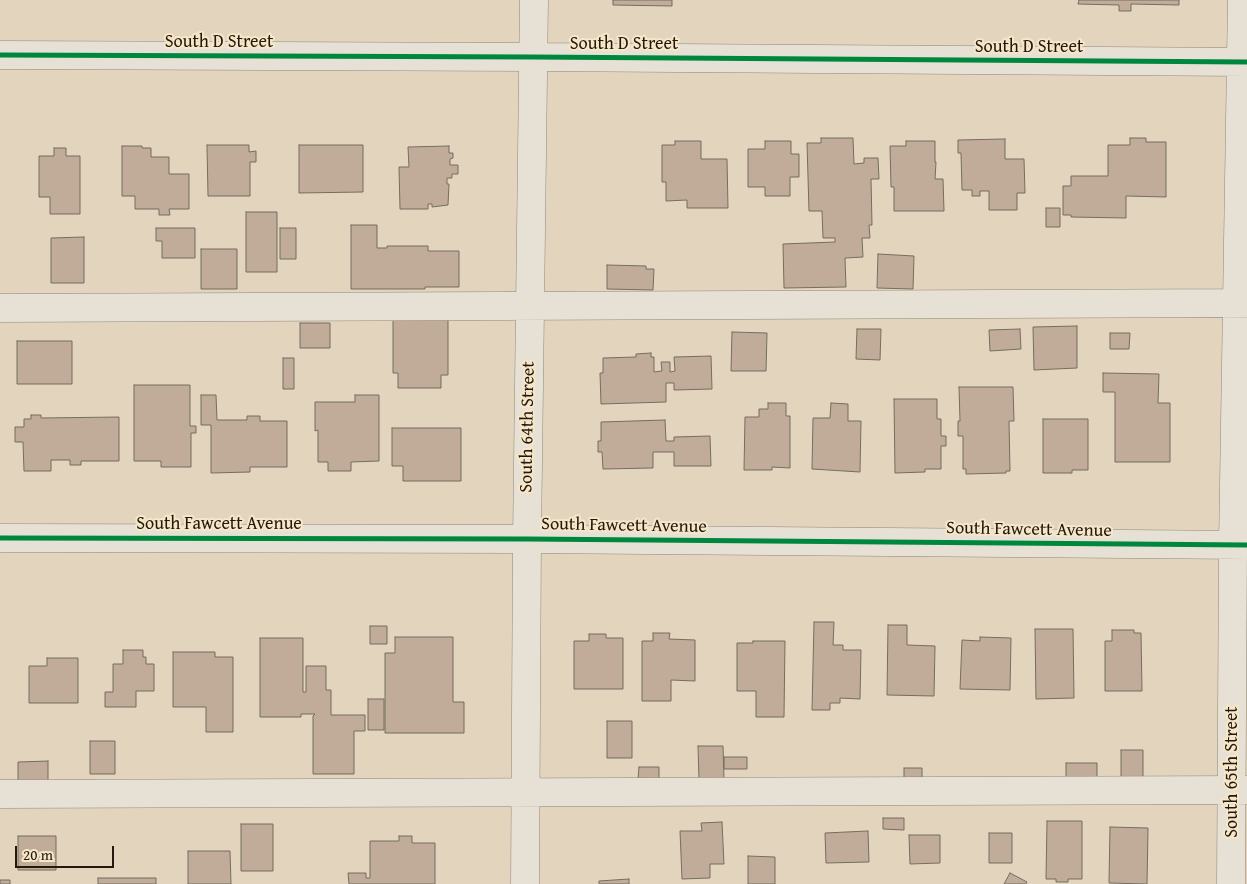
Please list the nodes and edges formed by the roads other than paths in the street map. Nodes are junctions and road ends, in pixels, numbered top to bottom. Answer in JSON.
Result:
{"nodes":[{"id":1,"x":534,"y":0,"type":"edge"},
{"id":2,"x":1242,"y":0,"type":"edge"},
{"id":3,"x":0,"y":56,"type":"edge"},
{"id":4,"x":533,"y":57,"type":"junction"},
{"id":5,"x":1244,"y":62,"type":"edge"},
{"id":6,"x":1242,"y":303,"type":"edge"},
{"id":7,"x":530,"y":306,"type":"junction"},
{"id":8,"x":0,"y":308,"type":"edge"},
{"id":9,"x":0,"y":538,"type":"edge"},
{"id":10,"x":526,"y":539,"type":"junction"},
{"id":11,"x":1240,"y":545,"type":"edge"},
{"id":12,"x":1239,"y":790,"type":"edge"},
{"id":13,"x":526,"y":792,"type":"junction"},
{"id":14,"x":0,"y":794,"type":"edge"},
{"id":15,"x":525,"y":884,"type":"edge"},
{"id":16,"x":1231,"y":884,"type":"edge"}],
"edges":[{"from":1,"to":4,"type":"street","name":"South 64th Street"},
{"from":2,"to":5,"type":"street","name":"South 65th Street"},
{"from":3,"to":4,"type":"street","name":"South D Street"},
{"from":4,"to":5,"type":"street","name":"South D Street"},
{"from":4,"to":7,"type":"street","name":"South 64th Street"},
{"from":5,"to":6,"type":"street","name":"South 65th Street"},
{"from":6,"to":7,"type":"street"},
{"from":6,"to":11,"type":"street","name":"South 65th Street"},
{"from":7,"to":8,"type":"street"},
{"from":7,"to":10,"type":"street","name":"South 64th Street"},
{"from":9,"to":10,"type":"street","name":"South Fawcett Avenue"},
{"from":10,"to":11,"type":"street","name":"South Fawcett Avenue"},
{"from":10,"to":13,"type":"street","name":"South 64th Street"},
{"from":11,"to":12,"type":"street","name":"South 65th Street"},
{"from":12,"to":13,"type":"street"},
{"from":12,"to":16,"type":"street","name":"South 65th Street"},
{"from":13,"to":14,"type":"street"},
{"from":13,"to":15,"type":"street","name":"South 64th Street"}]}
